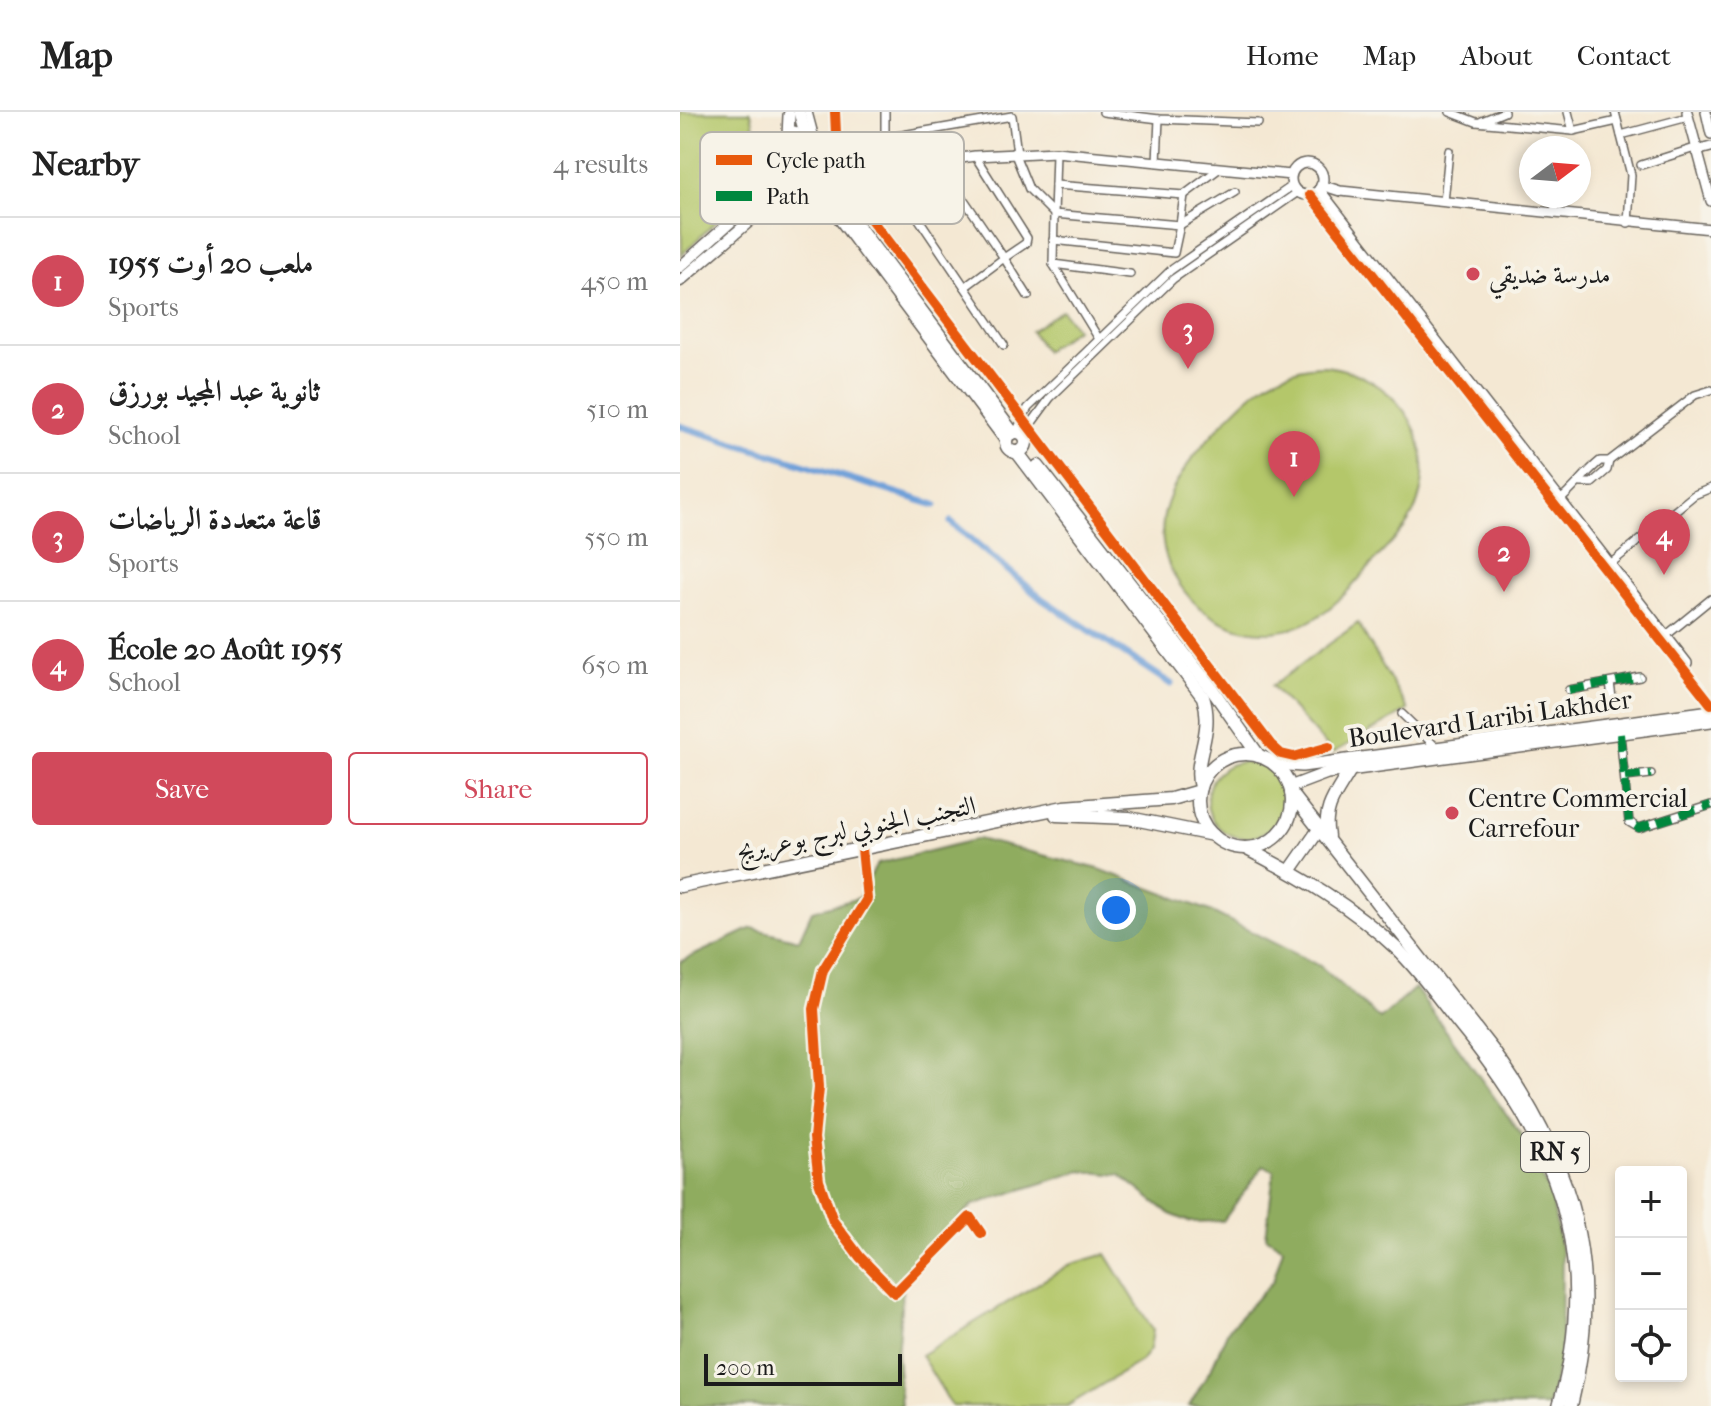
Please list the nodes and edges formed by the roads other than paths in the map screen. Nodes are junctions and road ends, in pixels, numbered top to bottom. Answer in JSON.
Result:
{"nodes":[{"id":1,"x":808,"y":112,"type":"edge"},
{"id":2,"x":835,"y":112,"type":"edge"},
{"id":3,"x":1103,"y":112,"type":"edge"},
{"id":4,"x":1450,"y":112,"type":"edge"},
{"id":5,"x":1504,"y":112,"type":"edge"},
{"id":6,"x":1568,"y":112,"type":"edge"},
{"id":7,"x":1706,"y":112,"type":"edge"},
{"id":8,"x":792,"y":113,"type":"edge"},
{"id":9,"x":1687,"y":114,"type":"edge"},
{"id":10,"x":1616,"y":116,"type":"edge"},
{"id":11,"x":1159,"y":119,"type":"junction"},
{"id":12,"x":1476,"y":122,"type":"junction"},
{"id":13,"x":1258,"y":123,"type":"dead end"},
{"id":14,"x":1711,"y":129,"type":"edge"},
{"id":15,"x":1573,"y":131,"type":"junction"},
{"id":16,"x":801,"y":132,"type":"edge"},
{"id":17,"x":812,"y":132,"type":"edge"},
{"id":18,"x":836,"y":132,"type":"edge"},
{"id":19,"x":920,"y":132,"type":"edge"},
{"id":20,"x":1621,"y":135,"type":"junction"},
{"id":21,"x":1711,"y":147,"type":"edge"},
{"id":22,"x":1696,"y":149,"type":"junction"},
{"id":23,"x":1449,"y":151,"type":"dead end"},
{"id":24,"x":1016,"y":152,"type":"junction"},
{"id":25,"x":1056,"y":152,"type":"junction"},
{"id":26,"x":975,"y":156,"type":"junction"},
{"id":27,"x":964,"y":158,"type":"edge"},
{"id":28,"x":1157,"y":162,"type":"junction"},
{"id":29,"x":1641,"y":165,"type":"dead end"},
{"id":30,"x":1220,"y":168,"type":"junction"},
{"id":31,"x":1294,"y":184,"type":"junction"},
{"id":32,"x":1055,"y":185,"type":"junction"},
{"id":33,"x":1317,"y":190,"type":"junction"},
{"id":34,"x":1235,"y":192,"type":"dead end"},
{"id":35,"x":1184,"y":195,"type":"junction"},
{"id":36,"x":964,"y":200,"type":"edge"},
{"id":37,"x":1711,"y":201,"type":"edge"},
{"id":38,"x":1444,"y":202,"type":"junction"},
{"id":39,"x":1555,"y":208,"type":"edge"},
{"id":40,"x":1054,"y":214,"type":"junction"},
{"id":41,"x":1554,"y":214,"type":"junction"},
{"id":42,"x":1628,"y":223,"type":"junction"},
{"id":43,"x":729,"y":224,"type":"edge"},
{"id":44,"x":746,"y":224,"type":"edge"},
{"id":45,"x":845,"y":224,"type":"edge"},
{"id":46,"x":860,"y":224,"type":"edge"},
{"id":47,"x":871,"y":224,"type":"edge"},
{"id":48,"x":922,"y":224,"type":"edge"},
{"id":49,"x":1180,"y":225,"type":"junction"},
{"id":50,"x":1711,"y":229,"type":"edge"},
{"id":51,"x":1053,"y":240,"type":"junction"},
{"id":52,"x":1004,"y":258,"type":"junction"},
{"id":53,"x":1053,"y":264,"type":"junction"},
{"id":54,"x":680,"y":267,"type":"edge"},
{"id":55,"x":1130,"y":274,"type":"dead end"},
{"id":56,"x":680,"y":281,"type":"edge"},
{"id":57,"x":965,"y":287,"type":"junction"},
{"id":58,"x":1028,"y":296,"type":"dead end"},
{"id":59,"x":1097,"y":338,"type":"junction"},
{"id":60,"x":1004,"y":345,"type":"dead end"},
{"id":61,"x":1104,"y":345,"type":"junction"},
{"id":62,"x":1711,"y":390,"type":"edge"},
{"id":63,"x":1018,"y":436,"type":"junction"},
{"id":64,"x":1711,"y":488,"type":"edge"},
{"id":65,"x":1557,"y":502,"type":"junction"},
{"id":66,"x":1607,"y":566,"type":"junction"},
{"id":67,"x":1711,"y":599,"type":"edge"},
{"id":68,"x":1663,"y":638,"type":"junction"},
{"id":69,"x":1640,"y":677,"type":"dead end"},
{"id":70,"x":1610,"y":683,"type":"junction"},
{"id":71,"x":1569,"y":690,"type":"dead end"},
{"id":72,"x":1711,"y":695,"type":"edge"},
{"id":73,"x":1612,"y":698,"type":"dead end"},
{"id":74,"x":1711,"y":704,"type":"edge"},
{"id":75,"x":1711,"y":711,"type":"edge"},
{"id":76,"x":1402,"y":714,"type":"dead end"},
{"id":77,"x":1711,"y":721,"type":"edge"},
{"id":78,"x":1620,"y":734,"type":"junction"},
{"id":79,"x":1271,"y":745,"type":"junction"},
{"id":80,"x":1329,"y":747,"type":"dead end"},
{"id":81,"x":1438,"y":752,"type":"junction"},
{"id":82,"x":1266,"y":760,"type":"junction"},
{"id":83,"x":1350,"y":770,"type":"junction"},
{"id":84,"x":1651,"y":774,"type":"dead end"},
{"id":85,"x":1625,"y":777,"type":"junction"},
{"id":86,"x":1199,"y":789,"type":"junction"},
{"id":87,"x":1290,"y":790,"type":"junction"},
{"id":88,"x":1711,"y":805,"type":"edge"},
{"id":89,"x":1041,"y":813,"type":"junction"},
{"id":90,"x":1320,"y":828,"type":"junction"},
{"id":91,"x":1213,"y":835,"type":"junction"},
{"id":92,"x":1329,"y":840,"type":"junction"},
{"id":93,"x":1245,"y":848,"type":"junction"},
{"id":94,"x":862,"y":849,"type":"junction"},
{"id":95,"x":1290,"y":871,"type":"junction"},
{"id":96,"x":680,"y":886,"type":"edge"},
{"id":97,"x":1403,"y":945,"type":"junction"},
{"id":98,"x":981,"y":1233,"type":"dead end"},
{"id":99,"x":1559,"y":1406,"type":"edge"},
{"id":100,"x":1571,"y":1406,"type":"edge"}],
"edges":[{"from":1,"to":17,"type":"street"},
{"from":2,"to":18,"type":"street"},
{"from":3,"to":11,"type":"street"},
{"from":4,"to":12,"type":"street"},
{"from":5,"to":12,"type":"street"},
{"from":6,"to":15,"type":"street"},
{"from":7,"to":14,"type":"street"},
{"from":8,"to":16,"type":"main road"},
{"from":9,"to":20,"type":"street"},
{"from":9,"to":22,"type":"street"},
{"from":10,"to":15,"type":"street"},
{"from":10,"to":20,"type":"street"},
{"from":11,"to":13,"type":"street"},
{"from":11,"to":28,"type":"street"},
{"from":12,"to":15,"type":"street"},
{"from":19,"to":24,"type":"street"},
{"from":20,"to":42,"type":"street"},
{"from":21,"to":22,"type":"street"},
{"from":22,"to":29,"type":"street"},
{"from":22,"to":37,"type":"street"},
{"from":23,"to":38,"type":"street"},
{"from":24,"to":25,"type":"street"},
{"from":24,"to":26,"type":"street"},
{"from":24,"to":40,"type":"street"},
{"from":25,"to":28,"type":"street"},
{"from":25,"to":32,"type":"street"},
{"from":26,"to":27,"type":"street"},
{"from":26,"to":52,"type":"street"},
{"from":28,"to":30,"type":"street"},
{"from":30,"to":31,"type":"street"},
{"from":30,"to":35,"type":"street"},
{"from":31,"to":33,"type":"street"},
{"from":31,"to":33,"type":"street"},
{"from":31,"to":59,"type":"street"},
{"from":31,"to":61,"type":"street"},
{"from":32,"to":35,"type":"street"},
{"from":32,"to":40,"type":"street"},
{"from":33,"to":38,"type":"street"},
{"from":33,"to":65,"type":"street"},
{"from":34,"to":49,"type":"street"},
{"from":35,"to":49,"type":"street"},
{"from":36,"to":52,"type":"street"},
{"from":38,"to":41,"type":"street"},
{"from":39,"to":41,"type":"street"},
{"from":40,"to":49,"type":"street"},
{"from":40,"to":51,"type":"street"},
{"from":41,"to":42,"type":"street"},
{"from":42,"to":50,"type":"street"},
{"from":43,"to":54,"type":"main road"},
{"from":44,"to":56,"type":"main road"},
{"from":45,"to":63,"type":"highway"},
{"from":46,"to":63,"type":"highway"},
{"from":47,"to":63,"type":"street"},
{"from":48,"to":57,"type":"street"},
{"from":49,"to":51,"type":"street"},
{"from":51,"to":53,"type":"street"},
{"from":52,"to":57,"type":"street"},
{"from":52,"to":58,"type":"street"},
{"from":53,"to":55,"type":"street"},
{"from":53,"to":59,"type":"street"},
{"from":57,"to":60,"type":"street"},
{"from":59,"to":61,"type":"street"},
{"from":59,"to":63,"type":"street"},
{"from":61,"to":63,"type":"street"},
{"from":62,"to":65,"type":"street"},
{"from":63,"to":79,"type":"street"},
{"from":63,"to":82,"type":"highway"},
{"from":63,"to":86,"type":"highway"},
{"from":64,"to":66,"type":"street"},
{"from":65,"to":66,"type":"street"},
{"from":66,"to":68,"type":"street"},
{"from":67,"to":68,"type":"street"},
{"from":68,"to":72,"type":"street"},
{"from":68,"to":74,"type":"street"},
{"from":69,"to":70,"type":"street"},
{"from":70,"to":71,"type":"street"},
{"from":70,"to":73,"type":"street"},
{"from":75,"to":81,"type":"main road","name":"Boulevard Laribi Lakhder"},
{"from":76,"to":81,"type":"street"},
{"from":77,"to":78,"type":"main road","name":"Boulevard Laribi Lakhder"},
{"from":78,"to":81,"type":"main road","name":"Boulevard Laribi Lakhder"},
{"from":78,"to":85,"type":"street"},
{"from":79,"to":80,"type":"street"},
{"from":79,"to":82,"type":"highway"},
{"from":81,"to":82,"type":"main road","name":"Boulevard Laribi Lakhder"},
{"from":81,"to":83,"type":"main road","name":"Boulevard Laribi Lakhder"},
{"from":82,"to":86,"type":"highway"},
{"from":82,"to":87,"type":"highway"},
{"from":83,"to":87,"type":"main road","name":"Boulevard Laribi Lakhder"},
{"from":83,"to":92,"type":"highway"},
{"from":84,"to":85,"type":"street"},
{"from":85,"to":88,"type":"street"},
{"from":86,"to":89,"type":"highway","name":"التجنب الجنوبي لبرج بوعريريج"},
{"from":86,"to":91,"type":"highway"},
{"from":87,"to":90,"type":"highway","number":"RN 5"},
{"from":87,"to":93,"type":"highway"},
{"from":89,"to":91,"type":"highway","name":"التجنب الجنوبي لبرج بوعريريج"},
{"from":89,"to":94,"type":"highway","name":"التجنب الجنوبي لبرج بوعريريج"},
{"from":90,"to":92,"type":"highway","number":"RN 5"},
{"from":90,"to":95,"type":"highway"},
{"from":91,"to":93,"type":"highway"},
{"from":92,"to":97,"type":"highway","number":"RN 5"},
{"from":93,"to":95,"type":"highway","number":"RN 5"},
{"from":94,"to":96,"type":"highway","name":"التجنب الجنوبي لبرج بوعريريج"},
{"from":94,"to":98,"type":"street"},
{"from":95,"to":97,"type":"highway","number":"RN 5"},
{"from":97,"to":99,"type":"highway","number":"RN 5"},
{"from":97,"to":100,"type":"highway","number":"RN 5"}]}
